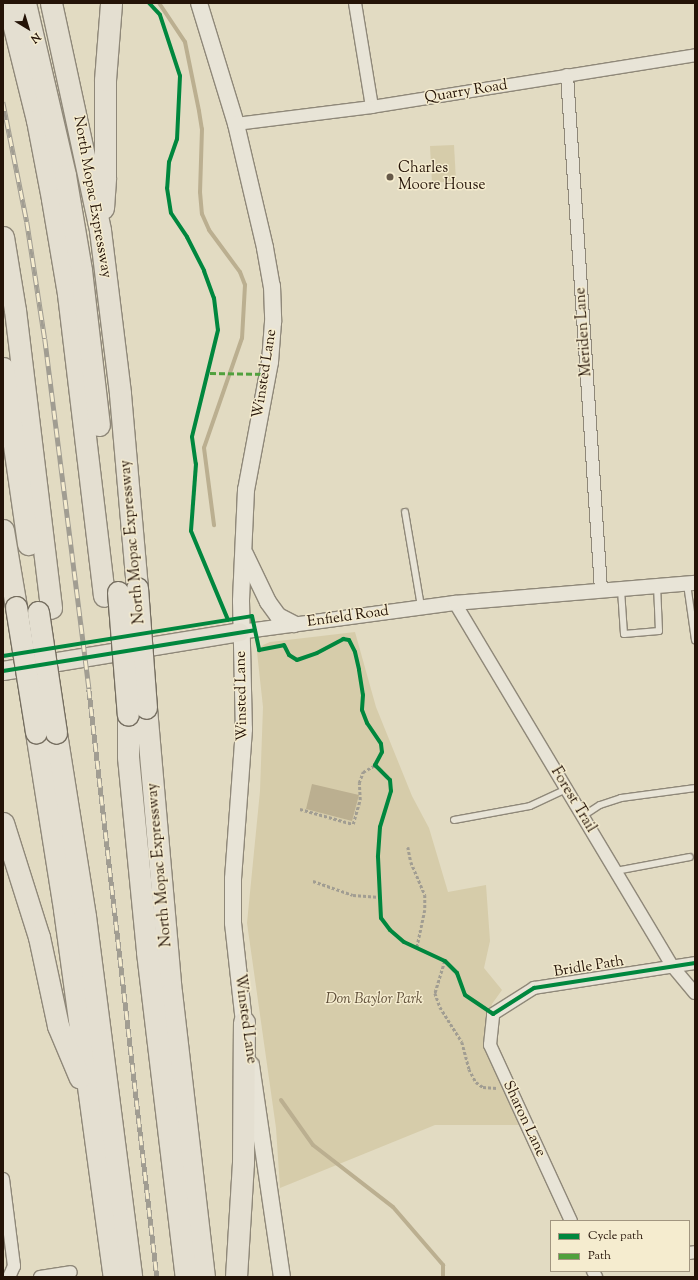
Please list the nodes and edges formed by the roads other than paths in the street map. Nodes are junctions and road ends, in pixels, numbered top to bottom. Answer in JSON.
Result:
{"nodes":[{"id":1,"x":8,"y":3,"type":"edge"},
{"id":2,"x":25,"y":3,"type":"edge"},
{"id":3,"x":51,"y":3,"type":"edge"},
{"id":4,"x":111,"y":3,"type":"edge"},
{"id":5,"x":199,"y":3,"type":"edge"},
{"id":6,"x":355,"y":3,"type":"edge"},
{"id":7,"x":695,"y":55,"type":"edge"},
{"id":8,"x":567,"y":75,"type":"junction"},
{"id":9,"x":372,"y":107,"type":"junction"},
{"id":10,"x":236,"y":124,"type":"junction"},
{"id":11,"x":100,"y":230,"type":"junction"},
{"id":12,"x":3,"y":237,"type":"edge"},
{"id":13,"x":3,"y":368,"type":"edge"},
{"id":14,"x":406,"y":512,"type":"dead end"},
{"id":15,"x":3,"y":530,"type":"edge"},
{"id":16,"x":244,"y":551,"type":"junction"},
{"id":17,"x":691,"y":583,"type":"edge"},
{"id":18,"x":657,"y":586,"type":"junction"},
{"id":19,"x":621,"y":588,"type":"junction"},
{"id":20,"x":601,"y":589,"type":"junction"},
{"id":21,"x":119,"y":592,"type":"junction"},
{"id":22,"x":455,"y":603,"type":"junction"},
{"id":23,"x":422,"y":607,"type":"junction"},
{"id":24,"x":44,"y":610,"type":"junction"},
{"id":25,"x":294,"y":624,"type":"junction"},
{"id":26,"x":240,"y":632,"type":"junction"},
{"id":27,"x":695,"y":640,"type":"edge"},
{"id":28,"x":3,"y":671,"type":"edge"},
{"id":29,"x":131,"y":714,"type":"junction"},
{"id":30,"x":52,"y":731,"type":"junction"},
{"id":31,"x":566,"y":788,"type":"junction"},
{"id":32,"x":695,"y":788,"type":"edge"},
{"id":33,"x":583,"y":816,"type":"junction"},
{"id":34,"x":454,"y":820,"type":"dead end"},
{"id":35,"x":3,"y":823,"type":"edge"},
{"id":36,"x":690,"y":857,"type":"dead end"},
{"id":37,"x":616,"y":871,"type":"junction"},
{"id":38,"x":695,"y":963,"type":"edge"},
{"id":39,"x":673,"y":966,"type":"junction"},
{"id":40,"x":695,"y":993,"type":"edge"},
{"id":41,"x":493,"y":1014,"type":"joint"},
{"id":42,"x":244,"y":1022,"type":"junction"},
{"id":43,"x":91,"y":1106,"type":"junction"},
{"id":44,"x":3,"y":1179,"type":"edge"},
{"id":45,"x":571,"y":1220,"type":"edge"},
{"id":46,"x":71,"y":1272,"type":"dead end"},
{"id":47,"x":9,"y":1277,"type":"edge"},
{"id":48,"x":40,"y":1277,"type":"edge"},
{"id":49,"x":114,"y":1277,"type":"edge"},
{"id":50,"x":131,"y":1277,"type":"edge"},
{"id":51,"x":186,"y":1277,"type":"edge"},
{"id":52,"x":204,"y":1277,"type":"edge"},
{"id":53,"x":236,"y":1277,"type":"edge"},
{"id":54,"x":282,"y":1277,"type":"edge"}],
"edges":[{"from":1,"to":21,"type":"highway"},
{"from":2,"to":21,"type":"highway"},
{"from":3,"to":11,"type":"highway","name":"North Mopac Expressway"},
{"from":4,"to":11,"type":"highway"},
{"from":5,"to":10,"type":"main road","name":"Winsted Lane"},
{"from":6,"to":9,"type":"street"},
{"from":7,"to":8,"type":"street","name":"Quarry Road"},
{"from":8,"to":9,"type":"street","name":"Quarry Road"},
{"from":8,"to":20,"type":"street","name":"Meriden Lane"},
{"from":9,"to":10,"type":"street","name":"Quarry Road"},
{"from":10,"to":16,"type":"main road","name":"Winsted Lane"},
{"from":11,"to":21,"type":"highway","name":"North Mopac Expressway"},
{"from":12,"to":24,"type":"highway"},
{"from":13,"to":24,"type":"highway"},
{"from":14,"to":23,"type":"lane"},
{"from":15,"to":30,"type":"highway","bridge":true},
{"from":16,"to":25,"type":"main road"},
{"from":16,"to":26,"type":"main road","name":"Winsted Lane"},
{"from":17,"to":18,"type":"street","name":"Enfield Road"},
{"from":17,"to":27,"type":"lane"},
{"from":18,"to":19,"type":"street","name":"Enfield Road"},
{"from":18,"to":19,"type":"lane"},
{"from":19,"to":20,"type":"street","name":"Enfield Road"},
{"from":20,"to":22,"type":"street","name":"Enfield Road"},
{"from":21,"to":29,"type":"highway","name":"North Mopac Expressway","bridge":true},
{"from":21,"to":29,"type":"highway"},
{"from":22,"to":23,"type":"street","name":"Enfield Road"},
{"from":22,"to":31,"type":"street","name":"Forest Trail"},
{"from":23,"to":25,"type":"street","name":"Enfield Road"},
{"from":24,"to":30,"type":"highway","bridge":true},
{"from":25,"to":26,"type":"street","name":"Enfield Road"},
{"from":26,"to":28,"type":"main road","name":"Enfield Road"},
{"from":26,"to":42,"type":"main road","name":"Winsted Lane"},
{"from":29,"to":51,"type":"highway"},
{"from":29,"to":52,"type":"highway","name":"North Mopac Expressway"},
{"from":30,"to":43,"type":"highway"},
{"from":30,"to":50,"type":"highway"},
{"from":31,"to":33,"type":"street","name":"Forest Trail"},
{"from":31,"to":34,"type":"lane"},
{"from":32,"to":33,"type":"lane"},
{"from":33,"to":37,"type":"street","name":"Forest Trail"},
{"from":35,"to":43,"type":"highway"},
{"from":36,"to":37,"type":"lane"},
{"from":37,"to":39,"type":"street","name":"Forest Trail"},
{"from":38,"to":39,"type":"street","name":"Bridle Path"},
{"from":39,"to":40,"type":"street","name":"Forest Trail"},
{"from":39,"to":41,"type":"street","name":"Bridle Path"},
{"from":41,"to":45,"type":"street","name":"Sharon Lane"},
{"from":42,"to":53,"type":"highway"},
{"from":42,"to":54,"type":"main road","name":"Winsted Lane"},
{"from":43,"to":49,"type":"highway"},
{"from":44,"to":47,"type":"street"},
{"from":46,"to":48,"type":"street"}]}
